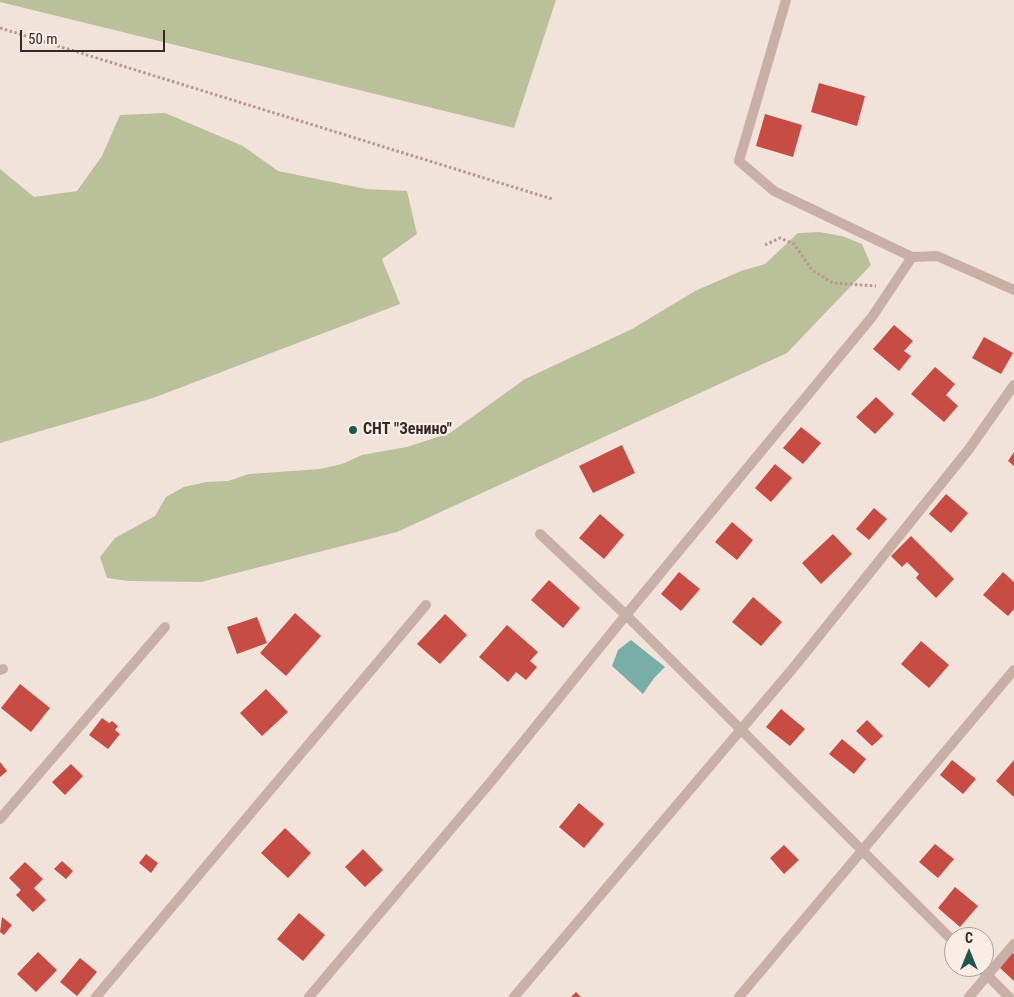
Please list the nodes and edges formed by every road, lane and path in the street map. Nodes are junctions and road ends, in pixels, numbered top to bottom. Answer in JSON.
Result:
{"nodes":[{"id":1,"x":786,"y":0,"type":"edge"},
{"id":2,"x":0,"y":28,"type":"edge"},
{"id":3,"x":552,"y":199,"type":"dead end"},
{"id":4,"x":765,"y":245,"type":"dead end"},
{"id":5,"x":912,"y":257,"type":"junction"},
{"id":6,"x":891,"y":288,"type":"junction"},
{"id":7,"x":1014,"y":290,"type":"edge"},
{"id":8,"x":1014,"y":385,"type":"edge"},
{"id":9,"x":540,"y":534,"type":"dead end"},
{"id":10,"x":426,"y":605,"type":"dead end"},
{"id":11,"x":626,"y":615,"type":"junction"},
{"id":12,"x":165,"y":627,"type":"dead end"},
{"id":13,"x":1014,"y":670,"type":"edge"},
{"id":14,"x":740,"y":731,"type":"junction"},
{"id":15,"x":0,"y":819,"type":"edge"},
{"id":16,"x":862,"y":849,"type":"junction"},
{"id":17,"x":944,"y":932,"type":"edge"},
{"id":18,"x":1014,"y":944,"type":"edge"},
{"id":19,"x":994,"y":967,"type":"edge"},
{"id":20,"x":985,"y":977,"type":"edge"},
{"id":21,"x":989,"y":977,"type":"edge"},
{"id":22,"x":96,"y":997,"type":"edge"},
{"id":23,"x":309,"y":997,"type":"edge"},
{"id":24,"x":514,"y":997,"type":"edge"},
{"id":25,"x":739,"y":997,"type":"edge"},
{"id":26,"x":969,"y":997,"type":"edge"},
{"id":27,"x":1009,"y":997,"type":"edge"}],
"edges":[{"from":1,"to":5,"type":"lane"},
{"from":2,"to":3,"type":"path"},
{"from":4,"to":6,"type":"path"},
{"from":5,"to":6,"type":"lane"},
{"from":5,"to":7,"type":"lane"},
{"from":6,"to":11,"type":"lane"},
{"from":8,"to":14,"type":"lane"},
{"from":9,"to":11,"type":"lane"},
{"from":10,"to":22,"type":"lane"},
{"from":11,"to":14,"type":"lane"},
{"from":11,"to":23,"type":"lane"},
{"from":12,"to":15,"type":"lane"},
{"from":13,"to":16,"type":"lane"},
{"from":14,"to":16,"type":"lane"},
{"from":14,"to":24,"type":"lane"},
{"from":16,"to":17,"type":"lane"},
{"from":16,"to":25,"type":"lane"},
{"from":18,"to":19,"type":"lane"},
{"from":20,"to":26,"type":"lane"},
{"from":21,"to":27,"type":"lane"}]}
